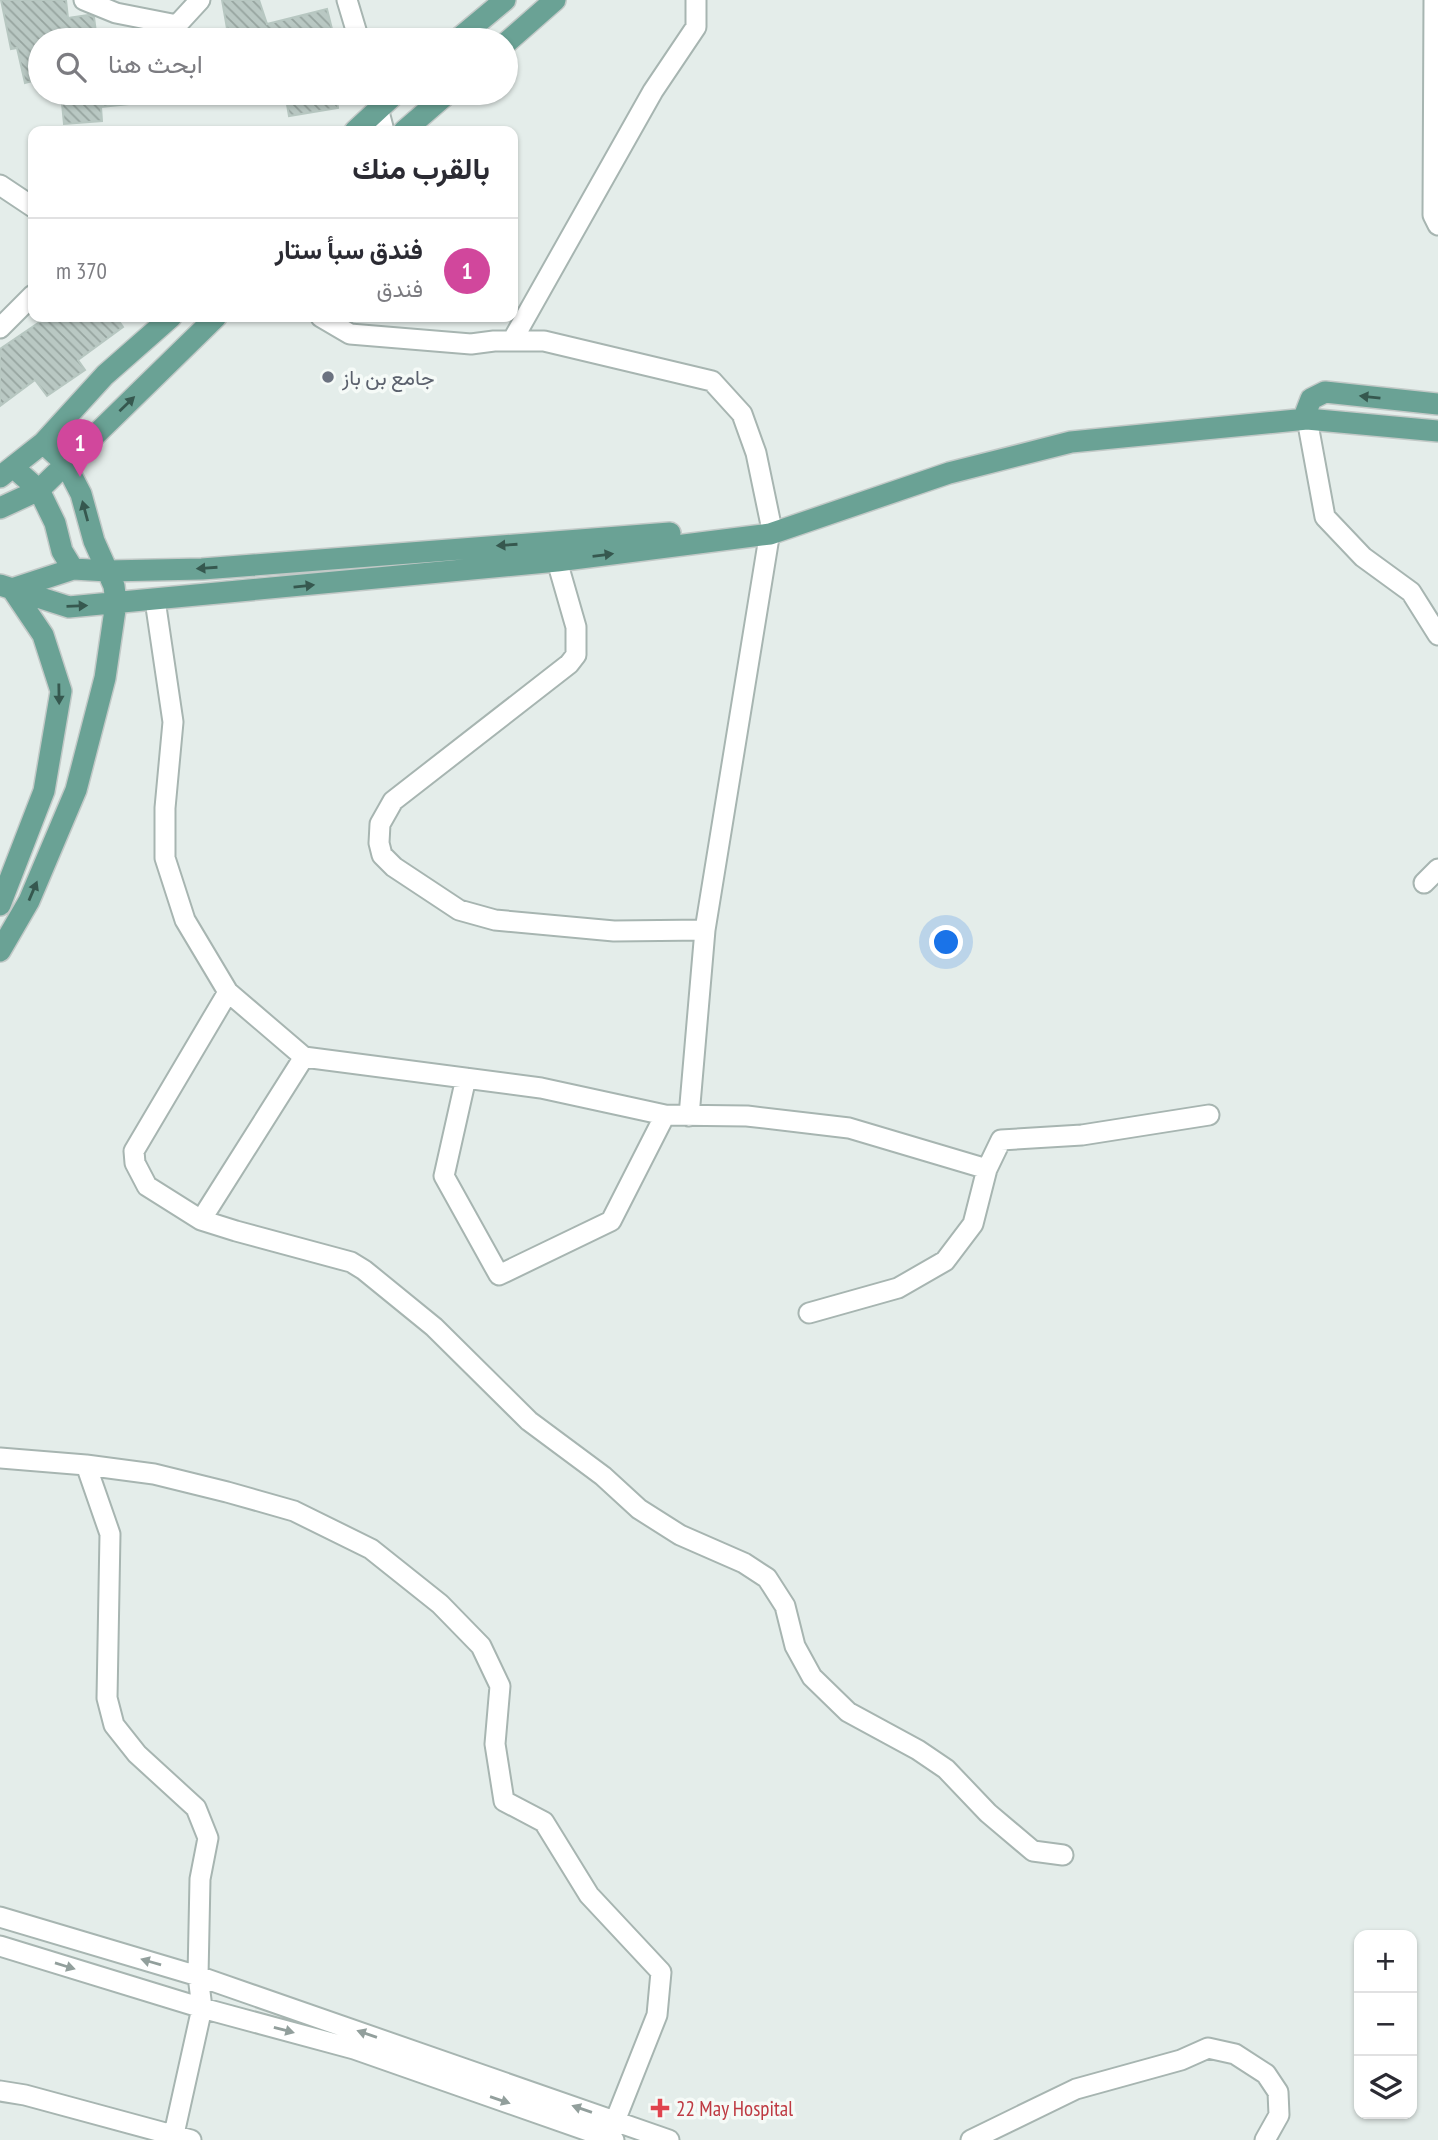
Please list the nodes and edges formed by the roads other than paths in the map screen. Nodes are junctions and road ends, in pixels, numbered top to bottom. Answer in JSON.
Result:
{"nodes":[{"id":1,"x":84,"y":0,"type":"edge"},
{"id":2,"x":200,"y":0,"type":"edge"},
{"id":3,"x":347,"y":0,"type":"edge"},
{"id":4,"x":505,"y":0,"type":"edge"},
{"id":5,"x":555,"y":0,"type":"edge"},
{"id":6,"x":696,"y":0,"type":"edge"},
{"id":7,"x":1434,"y":0,"type":"edge"},
{"id":8,"x":355,"y":28,"type":"edge"},
{"id":9,"x":471,"y":28,"type":"edge"},
{"id":10,"x":518,"y":32,"type":"edge"},
{"id":11,"x":373,"y":105,"type":"edge"},
{"id":12,"x":377,"y":105,"type":"edge"},
{"id":13,"x":434,"y":105,"type":"edge"},
{"id":14,"x":358,"y":126,"type":"edge"},
{"id":15,"x":383,"y":126,"type":"edge"},
{"id":16,"x":410,"y":126,"type":"edge"},
{"id":17,"x":0,"y":185,"type":"edge"},
{"id":18,"x":28,"y":204,"type":"edge"},
{"id":19,"x":1438,"y":225,"type":"edge"},
{"id":20,"x":28,"y":300,"type":"edge"},
{"id":21,"x":158,"y":322,"type":"edge"},
{"id":22,"x":211,"y":322,"type":"edge"},
{"id":23,"x":330,"y":322,"type":"edge"},
{"id":24,"x":0,"y":328,"type":"edge"},
{"id":25,"x":512,"y":341,"type":"junction"},
{"id":26,"x":1438,"y":404,"type":"edge"},
{"id":27,"x":1307,"y":419,"type":"junction"},
{"id":28,"x":1438,"y":431,"type":"edge"},
{"id":29,"x":43,"y":443,"type":"junction"},
{"id":30,"x":65,"y":463,"type":"junction"},
{"id":31,"x":7,"y":472,"type":"edge"},
{"id":32,"x":40,"y":490,"type":"junction"},
{"id":33,"x":0,"y":508,"type":"edge"},
{"id":34,"x":771,"y":530,"type":"junction"},
{"id":35,"x":558,"y":561,"type":"junction"},
{"id":36,"x":73,"y":569,"type":"junction"},
{"id":37,"x":108,"y":571,"type":"junction"},
{"id":38,"x":6,"y":587,"type":"edge"},
{"id":39,"x":155,"y":600,"type":"junction"},
{"id":40,"x":116,"y":603,"type":"junction"},
{"id":41,"x":1438,"y":635,"type":"edge"},
{"id":42,"x":0,"y":905,"type":"edge"},
{"id":43,"x":705,"y":930,"type":"junction"},
{"id":44,"x":0,"y":951,"type":"edge"},
{"id":45,"x":228,"y":992,"type":"junction"},
{"id":46,"x":304,"y":1057,"type":"junction"},
{"id":47,"x":466,"y":1078,"type":"junction"},
{"id":48,"x":665,"y":1115,"type":"junction"},
{"id":49,"x":1209,"y":1115,"type":"dead end"},
{"id":50,"x":689,"y":1116,"type":"junction"},
{"id":51,"x":987,"y":1169,"type":"junction"},
{"id":52,"x":201,"y":1220,"type":"junction"},
{"id":53,"x":809,"y":1313,"type":"dead end"},
{"id":54,"x":0,"y":1458,"type":"edge"},
{"id":55,"x":86,"y":1465,"type":"junction"},
{"id":56,"x":1063,"y":1855,"type":"dead end"},
{"id":57,"x":0,"y":1917,"type":"edge"},
{"id":58,"x":0,"y":1946,"type":"edge"},
{"id":59,"x":198,"y":1976,"type":"junction"},
{"id":60,"x":202,"y":2008,"type":"junction"},
{"id":61,"x":0,"y":2091,"type":"edge"},
{"id":62,"x":614,"y":2131,"type":"edge"},
{"id":63,"x":183,"y":2137,"type":"edge"},
{"id":64,"x":669,"y":2140,"type":"edge"},
{"id":65,"x":971,"y":2140,"type":"edge"},
{"id":66,"x":1265,"y":2140,"type":"edge"}],
"edges":[{"from":1,"to":2,"type":"street"},
{"from":3,"to":8,"type":"street"},
{"from":4,"to":9,"type":"main road"},
{"from":5,"to":10,"type":"main road"},
{"from":6,"to":25,"type":"street"},
{"from":7,"to":19,"type":"street"},
{"from":11,"to":14,"type":"main road"},
{"from":12,"to":15,"type":"street"},
{"from":13,"to":16,"type":"main road"},
{"from":17,"to":18,"type":"street"},
{"from":20,"to":24,"type":"street"},
{"from":21,"to":29,"type":"main road"},
{"from":30,"to":22,"type":"main road","one_way":true},
{"from":23,"to":25,"type":"street"},
{"from":25,"to":34,"type":"street"},
{"from":26,"to":27,"type":"main road","one_way":true},
{"from":27,"to":28,"type":"main road"},
{"from":27,"to":34,"type":"main road"},
{"from":27,"to":41,"type":"street"},
{"from":29,"to":30,"type":"main road"},
{"from":29,"to":31,"type":"main road"},
{"from":30,"to":32,"type":"main road"},
{"from":37,"to":30,"type":"main road","one_way":true},
{"from":31,"to":32,"type":"main road"},
{"from":32,"to":33,"type":"main road"},
{"from":32,"to":36,"type":"main road"},
{"from":35,"to":34,"type":"main road","one_way":true},
{"from":34,"to":37,"type":"main road","one_way":true},
{"from":34,"to":43,"type":"street"},
{"from":39,"to":35,"type":"main road","one_way":true},
{"from":35,"to":43,"type":"street"},
{"from":36,"to":37,"type":"main road"},
{"from":36,"to":38,"type":"main road"},
{"from":37,"to":40,"type":"main road"},
{"from":38,"to":40,"type":"main road","one_way":true},
{"from":38,"to":42,"type":"main road","one_way":true},
{"from":39,"to":40,"type":"main road"},
{"from":39,"to":45,"type":"street"},
{"from":44,"to":40,"type":"main road","one_way":true},
{"from":43,"to":50,"type":"street"},
{"from":45,"to":46,"type":"street"},
{"from":45,"to":52,"type":"street"},
{"from":46,"to":47,"type":"street"},
{"from":46,"to":52,"type":"street"},
{"from":47,"to":48,"type":"street"},
{"from":47,"to":48,"type":"street"},
{"from":48,"to":50,"type":"street"},
{"from":49,"to":51,"type":"street"},
{"from":50,"to":51,"type":"street"},
{"from":51,"to":53,"type":"street"},
{"from":52,"to":56,"type":"street"},
{"from":54,"to":55,"type":"street"},
{"from":55,"to":59,"type":"street"},
{"from":55,"to":62,"type":"street"},
{"from":59,"to":57,"type":"street","one_way":true},
{"from":58,"to":60,"type":"street","one_way":true},
{"from":59,"to":60,"type":"street"},
{"from":62,"to":59,"type":"street","one_way":true},
{"from":60,"to":62,"type":"street","one_way":true},
{"from":60,"to":63,"type":"street"},
{"from":61,"to":63,"type":"street"},
{"from":62,"to":64,"type":"street"},
{"from":65,"to":66,"type":"street"}]}
